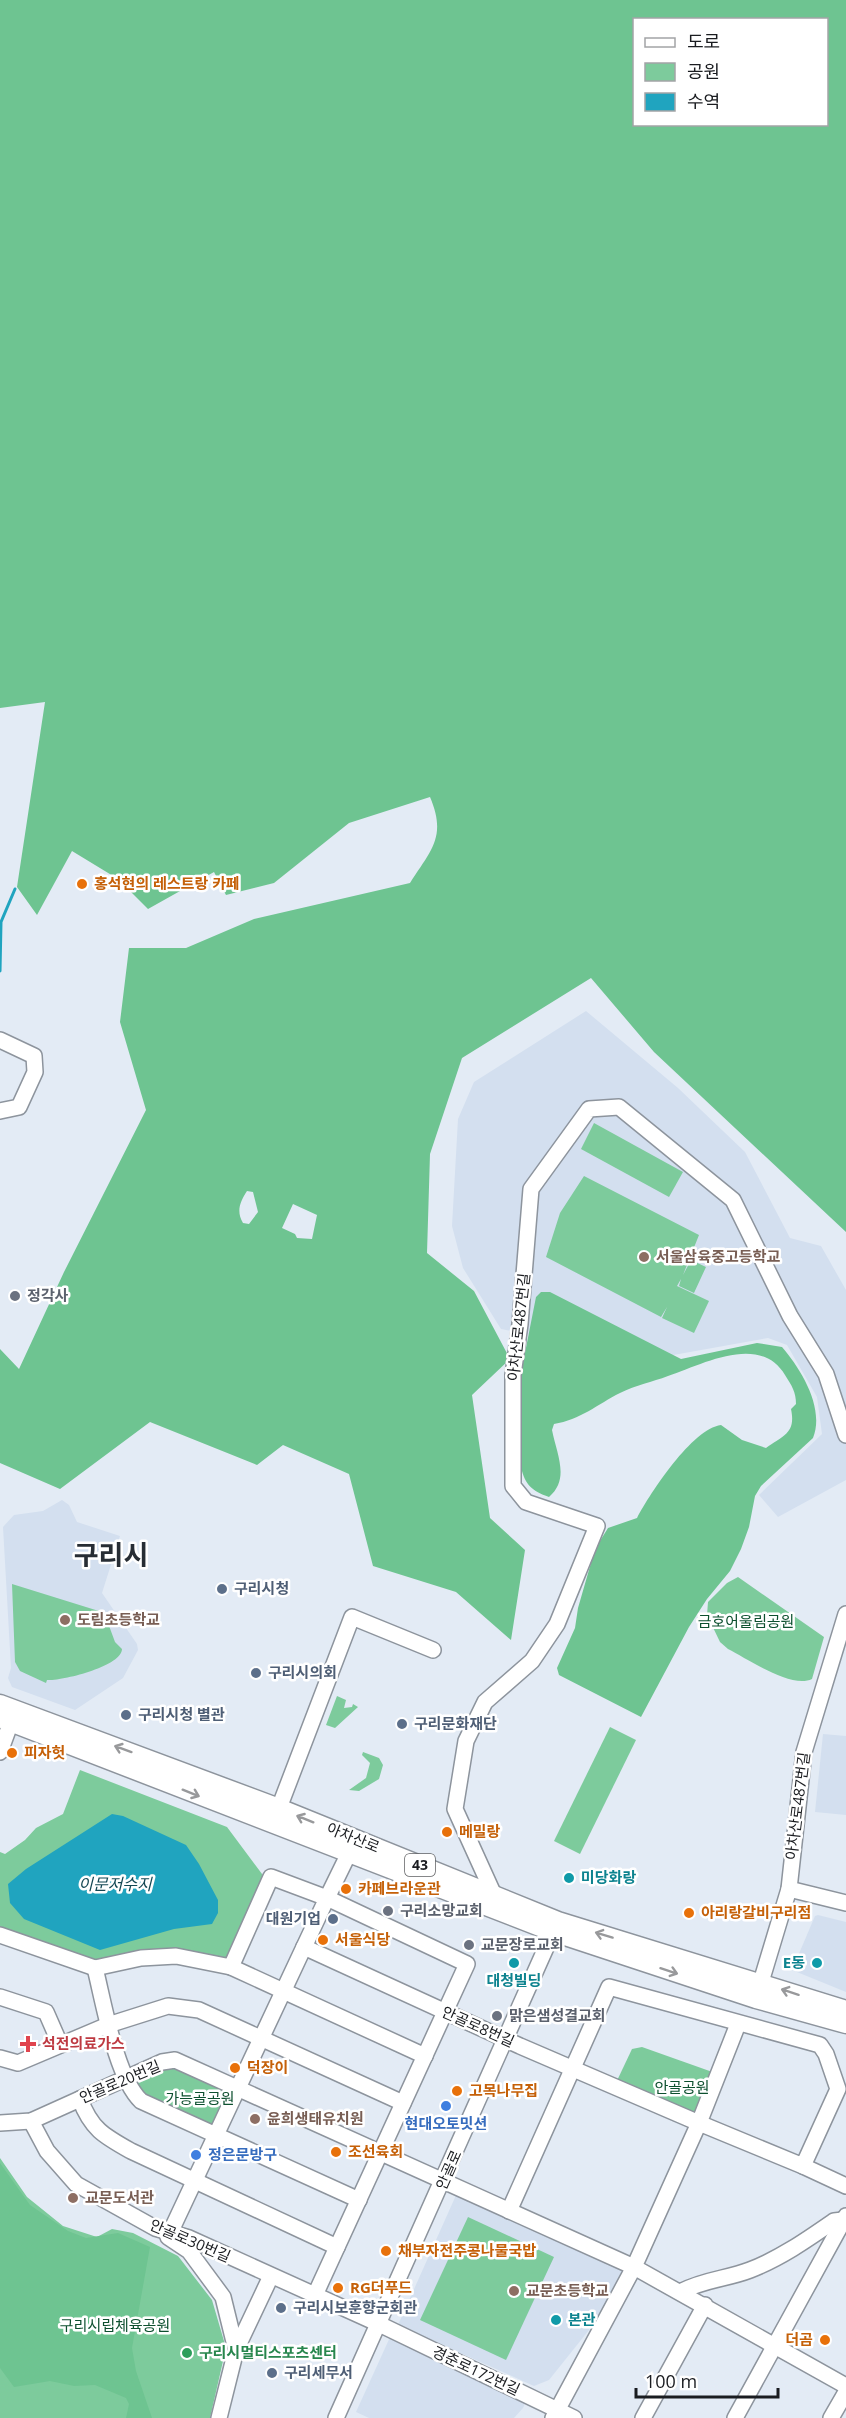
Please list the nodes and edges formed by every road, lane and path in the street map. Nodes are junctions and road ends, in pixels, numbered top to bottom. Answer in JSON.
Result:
{"nodes":[{"id":1,"x":0,"y":1040,"type":"edge"},
{"id":2,"x":0,"y":1111,"type":"edge"},
{"id":3,"x":846,"y":1435,"type":"edge"},
{"id":4,"x":846,"y":1614,"type":"edge"},
{"id":5,"x":432,"y":1650,"type":"dead end"},
{"id":6,"x":0,"y":1704,"type":"edge"},
{"id":7,"x":5,"y":1720,"type":"edge"},
{"id":8,"x":0,"y":1752,"type":"edge"},
{"id":9,"x":279,"y":1809,"type":"junction"},
{"id":10,"x":349,"y":1854,"type":"junction"},
{"id":11,"x":789,"y":1889,"type":"junction"},
{"id":12,"x":494,"y":1895,"type":"junction"},
{"id":13,"x":327,"y":1898,"type":"junction"},
{"id":14,"x":846,"y":1903,"type":"edge"},
{"id":15,"x":556,"y":1926,"type":"junction"},
{"id":16,"x":0,"y":1935,"type":"edge"},
{"id":17,"x":304,"y":1947,"type":"junction"},
{"id":18,"x":231,"y":1967,"type":"junction"},
{"id":19,"x":95,"y":1968,"type":"junction"},
{"id":20,"x":759,"y":1991,"type":"junction"},
{"id":21,"x":282,"y":1992,"type":"junction"},
{"id":22,"x":0,"y":1996,"type":"edge"},
{"id":23,"x":846,"y":2010,"type":"edge"},
{"id":24,"x":446,"y":2012,"type":"junction"},
{"id":25,"x":738,"y":2024,"type":"junction"},
{"id":26,"x":846,"y":2024,"type":"edge"},
{"id":27,"x":108,"y":2025,"type":"junction"},
{"id":28,"x":261,"y":2037,"type":"junction"},
{"id":29,"x":506,"y":2040,"type":"junction"},
{"id":30,"x":60,"y":2044,"type":"junction"},
{"id":31,"x":425,"y":2056,"type":"junction"},
{"id":32,"x":0,"y":2058,"type":"edge"},
{"id":33,"x":572,"y":2068,"type":"junction"},
{"id":34,"x":126,"y":2080,"type":"junction"},
{"id":35,"x":238,"y":2086,"type":"junction"},
{"id":36,"x":80,"y":2099,"type":"junction"},
{"id":37,"x":404,"y":2103,"type":"junction"},
{"id":38,"x":32,"y":2121,"type":"junction"},
{"id":39,"x":0,"y":2123,"type":"edge"},
{"id":40,"x":699,"y":2123,"type":"junction"},
{"id":41,"x":215,"y":2135,"type":"junction"},
{"id":42,"x":381,"y":2152,"type":"junction"},
{"id":43,"x":803,"y":2166,"type":"junction"},
{"id":44,"x":194,"y":2182,"type":"junction"},
{"id":45,"x":443,"y":2182,"type":"junction"},
{"id":46,"x":846,"y":2186,"type":"edge"},
{"id":47,"x":358,"y":2200,"type":"junction"},
{"id":48,"x":509,"y":2211,"type":"junction"},
{"id":49,"x":845,"y":2218,"type":"edge"},
{"id":50,"x":163,"y":2230,"type":"junction"},
{"id":51,"x":337,"y":2247,"type":"junction"},
{"id":52,"x":634,"y":2267,"type":"junction"},
{"id":53,"x":271,"y":2276,"type":"junction"},
{"id":54,"x":680,"y":2292,"type":"junction"},
{"id":55,"x":315,"y":2295,"type":"junction"},
{"id":56,"x":705,"y":2306,"type":"junction"},
{"id":57,"x":379,"y":2324,"type":"junction"},
{"id":58,"x":774,"y":2347,"type":"junction"},
{"id":59,"x":236,"y":2350,"type":"junction"},
{"id":60,"x":846,"y":2386,"type":"edge"},
{"id":61,"x":846,"y":2392,"type":"edge"},
{"id":62,"x":556,"y":2414,"type":"edge"},
{"id":63,"x":649,"y":2416,"type":"edge"},
{"id":64,"x":219,"y":2418,"type":"edge"},
{"id":65,"x":336,"y":2418,"type":"edge"},
{"id":66,"x":574,"y":2418,"type":"edge"},
{"id":67,"x":735,"y":2418,"type":"edge"},
{"id":68,"x":831,"y":2418,"type":"edge"}],
"edges":[{"from":1,"to":2,"type":"street"},
{"from":3,"to":12,"type":"street","name":"아차산로487번길"},
{"from":4,"to":11,"type":"street","name":"아차산로487번길"},
{"from":5,"to":9,"type":"street"},
{"from":9,"to":6,"type":"main road","name":"아차산로","number":"43","one_way":true},
{"from":7,"to":8,"type":"street"},
{"from":7,"to":10,"type":"main road","name":"아차산로","number":"43","one_way":true},
{"from":12,"to":9,"type":"main road","name":"아차산로","number":"43","one_way":true},
{"from":10,"to":13,"type":"street"},
{"from":10,"to":15,"type":"main road","name":"아차산로","number":"43"},
{"from":11,"to":14,"type":"street"},
{"from":11,"to":20,"type":"street","name":"아차산로487번길"},
{"from":12,"to":15,"type":"main road","name":"아차산로","number":"43"},
{"from":13,"to":17,"type":"street"},
{"from":13,"to":18,"type":"street"},
{"from":13,"to":24,"type":"street"},
{"from":15,"to":20,"type":"main road","name":"아차산로","number":"43"},
{"from":15,"to":29,"type":"street","name":"안골로"},
{"from":16,"to":19,"type":"street"},
{"from":17,"to":21,"type":"street"},
{"from":17,"to":24,"type":"street","name":"안골로8번길"},
{"from":18,"to":19,"type":"street"},
{"from":18,"to":21,"type":"street"},
{"from":19,"to":27,"type":"street"},
{"from":23,"to":20,"type":"main road","name":"아차산로","number":"43","one_way":true},
{"from":20,"to":26,"type":"main road","name":"아차산로","number":"43"},
{"from":21,"to":28,"type":"street"},
{"from":21,"to":31,"type":"street"},
{"from":22,"to":30,"type":"street"},
{"from":24,"to":29,"type":"street","name":"안골로8번길"},
{"from":24,"to":31,"type":"street"},
{"from":25,"to":33,"type":"street"},
{"from":25,"to":40,"type":"street"},
{"from":25,"to":43,"type":"street"},
{"from":27,"to":28,"type":"street"},
{"from":27,"to":30,"type":"street"},
{"from":27,"to":34,"type":"street"},
{"from":28,"to":35,"type":"street"},
{"from":28,"to":37,"type":"street"},
{"from":29,"to":33,"type":"street","name":"안골로8번길"},
{"from":29,"to":45,"type":"street","name":"안골로"},
{"from":30,"to":32,"type":"street"},
{"from":31,"to":37,"type":"street"},
{"from":33,"to":40,"type":"street","name":"안골로8번길"},
{"from":33,"to":48,"type":"street"},
{"from":34,"to":35,"type":"street","name":"안골로20번길"},
{"from":34,"to":36,"type":"street","name":"안골로20번길"},
{"from":34,"to":41,"type":"street"},
{"from":35,"to":41,"type":"street"},
{"from":35,"to":42,"type":"street","name":"안골로20번길"},
{"from":36,"to":38,"type":"street","name":"안골로20번길"},
{"from":36,"to":44,"type":"street"},
{"from":37,"to":42,"type":"street"},
{"from":38,"to":39,"type":"street","name":"안골로20번길"},
{"from":38,"to":50,"type":"street","name":"안골로30번길"},
{"from":40,"to":43,"type":"street","name":"안골로8번길"},
{"from":40,"to":52,"type":"street"},
{"from":41,"to":44,"type":"street"},
{"from":41,"to":47,"type":"street"},
{"from":42,"to":45,"type":"street","name":"안골로20번길"},
{"from":42,"to":47,"type":"street"},
{"from":43,"to":46,"type":"street","name":"안골로8번길"},
{"from":44,"to":50,"type":"street"},
{"from":44,"to":51,"type":"street"},
{"from":45,"to":48,"type":"street","name":"안골로20번길"},
{"from":45,"to":57,"type":"street","name":"안골로"},
{"from":47,"to":51,"type":"street"},
{"from":48,"to":52,"type":"street","name":"안골로20번길"},
{"from":49,"to":54,"type":"street"},
{"from":49,"to":58,"type":"street"},
{"from":50,"to":53,"type":"street","name":"안골로30번길"},
{"from":50,"to":59,"type":"street"},
{"from":51,"to":55,"type":"street"},
{"from":52,"to":54,"type":"street"},
{"from":52,"to":62,"type":"street"},
{"from":53,"to":55,"type":"street","name":"안골로30번길"},
{"from":53,"to":59,"type":"street"},
{"from":54,"to":56,"type":"street"},
{"from":55,"to":57,"type":"street","name":"안골로30번길"},
{"from":56,"to":58,"type":"street"},
{"from":56,"to":63,"type":"street"},
{"from":57,"to":62,"type":"street","name":"경춘로172번길"},
{"from":57,"to":65,"type":"street","name":"안골로"},
{"from":58,"to":60,"type":"street"},
{"from":58,"to":67,"type":"street"},
{"from":59,"to":64,"type":"street"},
{"from":61,"to":68,"type":"street"},
{"from":62,"to":66,"type":"street","name":"경춘로172번길"}]}
